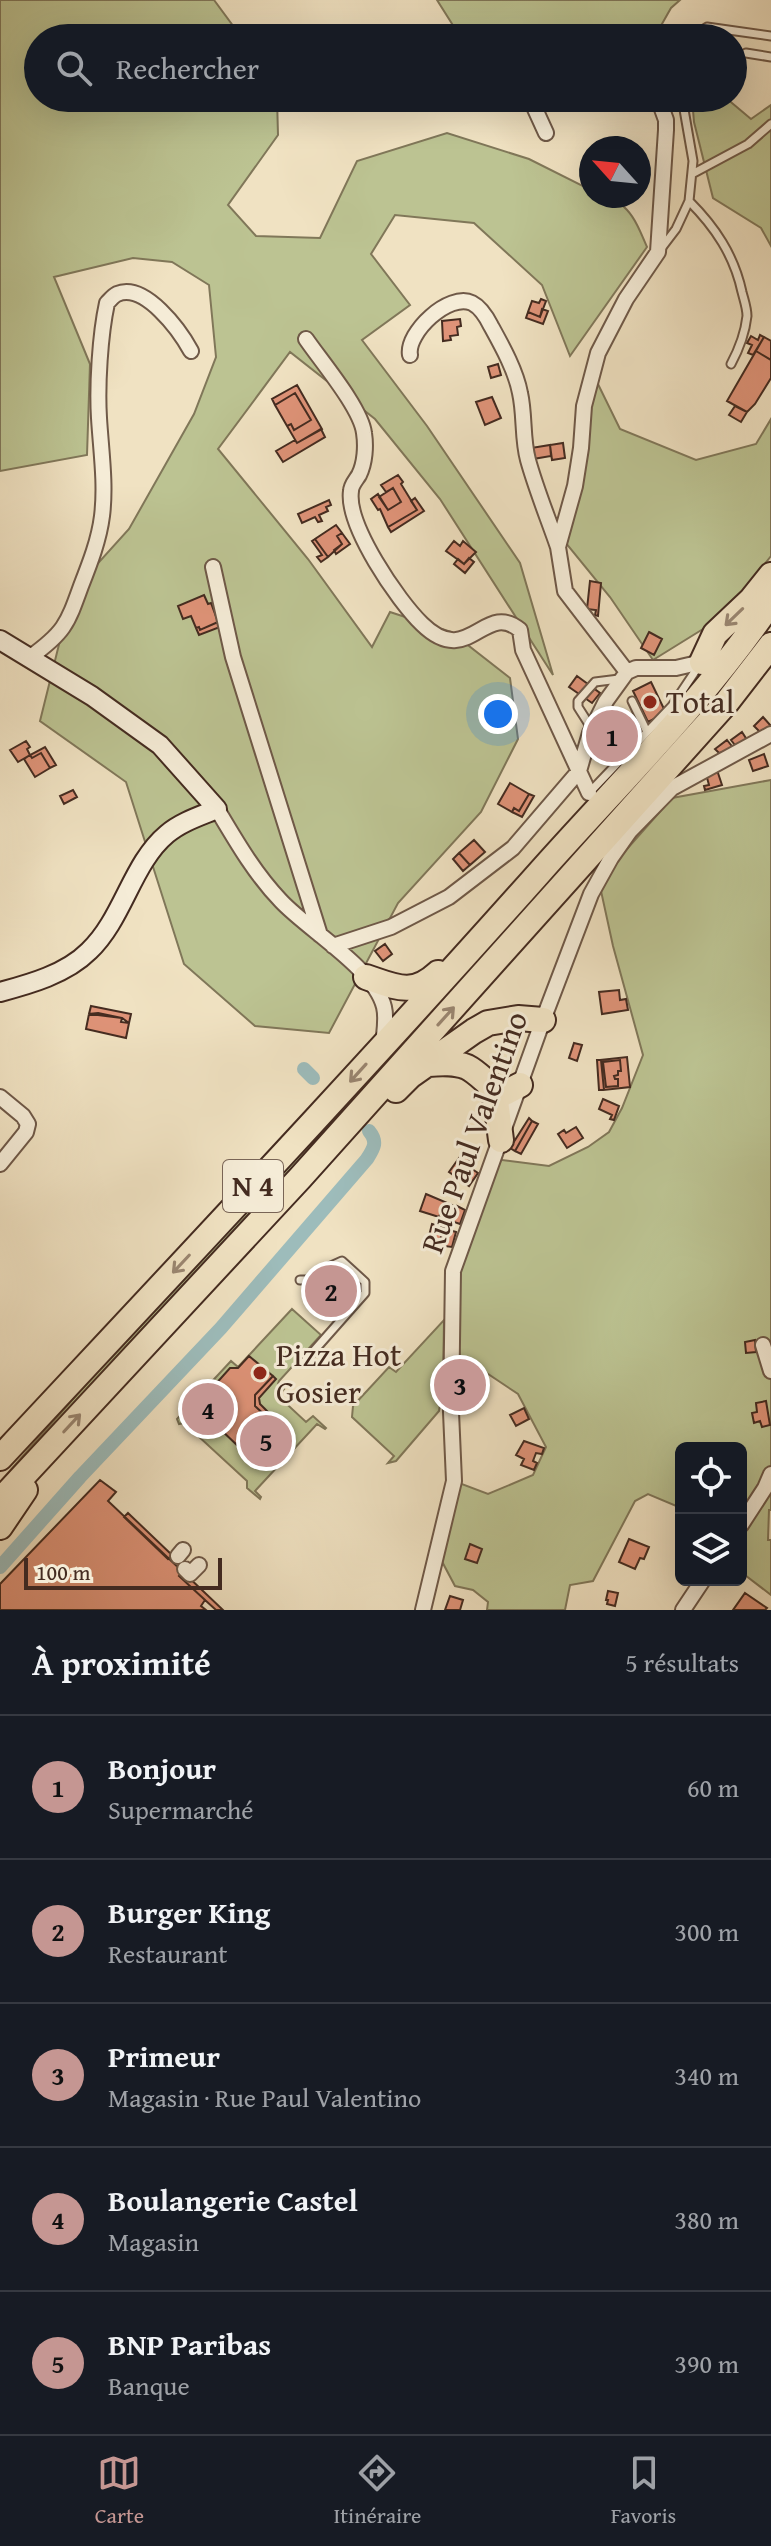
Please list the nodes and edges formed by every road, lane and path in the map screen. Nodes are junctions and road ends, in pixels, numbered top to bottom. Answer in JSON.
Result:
{"nodes":[{"id":1,"x":747,"y":33,"type":"edge"},
{"id":2,"x":771,"y":36,"type":"edge"},
{"id":3,"x":747,"y":53,"type":"edge"},
{"id":4,"x":771,"y":57,"type":"edge"},
{"id":5,"x":536,"y":112,"type":"edge"},
{"id":6,"x":663,"y":112,"type":"edge"},
{"id":7,"x":685,"y":112,"type":"edge"},
{"id":8,"x":771,"y":124,"type":"edge"},
{"id":9,"x":546,"y":133,"type":"dead end"},
{"id":10,"x":692,"y":174,"type":"junction"},
{"id":11,"x":689,"y":201,"type":"junction"},
{"id":12,"x":658,"y":252,"type":"junction"},
{"id":13,"x":306,"y":339,"type":"dead end"},
{"id":14,"x":191,"y":351,"type":"dead end"},
{"id":15,"x":410,"y":355,"type":"dead end"},
{"id":16,"x":731,"y":364,"type":"dead end"},
{"id":17,"x":558,"y":547,"type":"junction"},
{"id":18,"x":213,"y":567,"type":"dead end"},
{"id":19,"x":771,"y":575,"type":"edge"},
{"id":20,"x":771,"y":602,"type":"edge"},
{"id":21,"x":0,"y":640,"type":"edge"},
{"id":22,"x":771,"y":645,"type":"edge"},
{"id":23,"x":29,"y":658,"type":"junction"},
{"id":24,"x":702,"y":662,"type":"junction"},
{"id":25,"x":624,"y":676,"type":"junction"},
{"id":26,"x":632,"y":701,"type":"dead end"},
{"id":27,"x":727,"y":702,"type":"junction"},
{"id":28,"x":592,"y":729,"type":"junction"},
{"id":29,"x":647,"y":732,"type":"junction"},
{"id":30,"x":771,"y":734,"type":"edge"},
{"id":31,"x":584,"y":782,"type":"junction"},
{"id":32,"x":672,"y":788,"type":"junction"},
{"id":33,"x":217,"y":809,"type":"junction"},
{"id":34,"x":504,"y":912,"type":"junction"},
{"id":35,"x":320,"y":935,"type":"junction"},
{"id":36,"x":333,"y":946,"type":"junction"},
{"id":37,"x":472,"y":948,"type":"junction"},
{"id":38,"x":366,"y":977,"type":"junction"},
{"id":39,"x":0,"y":992,"type":"edge"},
{"id":40,"x":543,"y":1020,"type":"junction"},
{"id":41,"x":383,"y":1045,"type":"junction"},
{"id":42,"x":428,"y":1064,"type":"junction"},
{"id":43,"x":488,"y":1083,"type":"junction"},
{"id":44,"x":520,"y":1085,"type":"junction"},
{"id":45,"x":0,"y":1097,"type":"edge"},
{"id":46,"x":501,"y":1140,"type":"junction"},
{"id":47,"x":0,"y":1164,"type":"edge"},
{"id":48,"x":300,"y":1178,"type":"junction"},
{"id":49,"x":300,"y":1280,"type":"dead end"},
{"id":50,"x":763,"y":1345,"type":"dead end"},
{"id":51,"x":304,"y":1362,"type":"dead end"},
{"id":52,"x":771,"y":1371,"type":"edge"},
{"id":53,"x":0,"y":1458,"type":"edge"},
{"id":54,"x":35,"y":1462,"type":"junction"},
{"id":55,"x":771,"y":1474,"type":"edge"},
{"id":56,"x":0,"y":1501,"type":"edge"},
{"id":57,"x":747,"y":1516,"type":"edge"},
{"id":58,"x":0,"y":1527,"type":"edge"},
{"id":59,"x":699,"y":1586,"type":"edge"},
{"id":60,"x":423,"y":1610,"type":"edge"},
{"id":61,"x":683,"y":1610,"type":"edge"}],
"edges":[{"from":1,"to":2,"type":"lane"},
{"from":3,"to":4,"type":"lane"},
{"from":5,"to":9,"type":"street"},
{"from":6,"to":12,"type":"street"},
{"from":7,"to":10,"type":"lane"},
{"from":8,"to":10,"type":"lane"},
{"from":10,"to":11,"type":"lane"},
{"from":11,"to":12,"type":"lane"},
{"from":11,"to":16,"type":"lane"},
{"from":12,"to":17,"type":"street"},
{"from":13,"to":31,"type":"street"},
{"from":14,"to":23,"type":"street"},
{"from":15,"to":17,"type":"street"},
{"from":17,"to":25,"type":"street"},
{"from":18,"to":35,"type":"street"},
{"from":19,"to":24,"type":"highway","one_way":true},
{"from":20,"to":34,"type":"highway","number":"N 4"},
{"from":21,"to":23,"type":"street"},
{"from":22,"to":27,"type":"highway","number":"N 4"},
{"from":23,"to":33,"type":"street"},
{"from":24,"to":25,"type":"street"},
{"from":24,"to":29,"type":"lane"},
{"from":25,"to":28,"type":"street"},
{"from":25,"to":28,"type":"lane"},
{"from":26,"to":29,"type":"lane"},
{"from":27,"to":32,"type":"highway"},
{"from":48,"to":27,"type":"highway","number":"N 4","one_way":true},
{"from":28,"to":31,"type":"street"},
{"from":29,"to":31,"type":"lane"},
{"from":30,"to":32,"type":"street","name":"Rue Paul Valentino"},
{"from":31,"to":34,"type":"highway"},
{"from":31,"to":36,"type":"street"},
{"from":32,"to":40,"type":"street","name":"Rue Paul Valentino"},
{"from":33,"to":35,"type":"street"},
{"from":33,"to":39,"type":"street"},
{"from":34,"to":37,"type":"highway","number":"N 4"},
{"from":35,"to":36,"type":"street"},
{"from":36,"to":38,"type":"street"},
{"from":37,"to":38,"type":"highway"},
{"from":37,"to":41,"type":"highway","number":"N 4"},
{"from":38,"to":41,"type":"street"},
{"from":40,"to":42,"type":"highway"},
{"from":40,"to":44,"type":"street","name":"Rue Paul Valentino"},
{"from":41,"to":53,"type":"highway","number":"N 4","one_way":true},
{"from":42,"to":43,"type":"highway"},
{"from":42,"to":48,"type":"highway"},
{"from":43,"to":44,"type":"highway"},
{"from":43,"to":46,"type":"highway"},
{"from":44,"to":46,"type":"street","name":"Rue Paul Valentino"},
{"from":45,"to":47,"type":"street"},
{"from":46,"to":60,"type":"street","name":"Rue Paul Valentino"},
{"from":54,"to":48,"type":"highway","number":"N 4","one_way":true},
{"from":49,"to":51,"type":"lane"},
{"from":50,"to":52,"type":"street"},
{"from":54,"to":56,"type":"highway","number":"N 4"},
{"from":54,"to":58,"type":"highway"},
{"from":55,"to":57,"type":"street"},
{"from":59,"to":61,"type":"street"}]}
